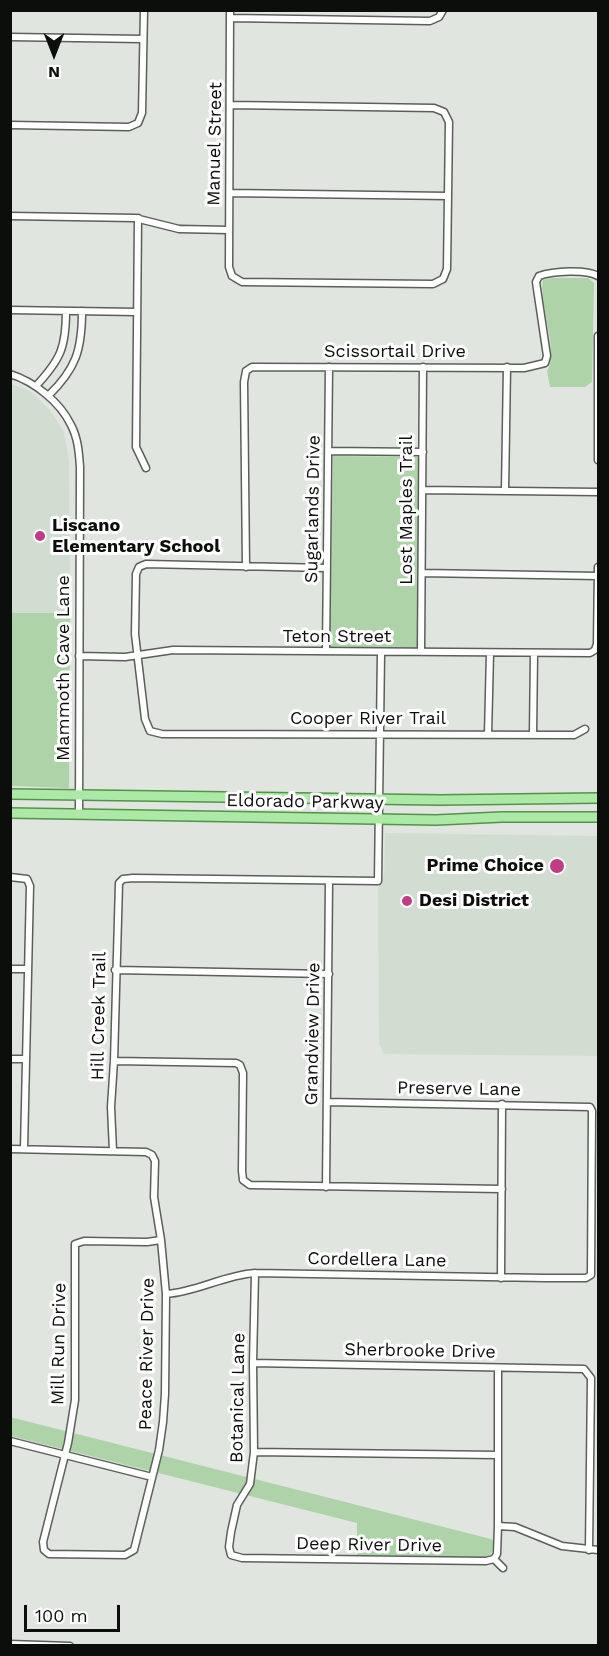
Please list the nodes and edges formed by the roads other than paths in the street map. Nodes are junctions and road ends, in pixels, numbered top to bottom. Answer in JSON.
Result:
{"nodes":[{"id":1,"x":144,"y":10,"type":"edge"},
{"id":2,"x":230,"y":10,"type":"edge"},
{"id":3,"x":441,"y":14,"type":"edge"},
{"id":4,"x":230,"y":18,"type":"junction"},
{"id":5,"x":10,"y":37,"type":"edge"},
{"id":6,"x":143,"y":39,"type":"junction"},
{"id":7,"x":231,"y":105,"type":"junction"},
{"id":8,"x":10,"y":125,"type":"edge"},
{"id":9,"x":230,"y":193,"type":"junction"},
{"id":10,"x":448,"y":196,"type":"junction"},
{"id":11,"x":10,"y":216,"type":"edge"},
{"id":12,"x":138,"y":218,"type":"junction"},
{"id":13,"x":229,"y":230,"type":"junction"},
{"id":14,"x":598,"y":276,"type":"edge"},
{"id":15,"x":10,"y":310,"type":"edge"},
{"id":16,"x":66,"y":311,"type":"junction"},
{"id":17,"x":82,"y":311,"type":"junction"},
{"id":18,"x":137,"y":312,"type":"junction"},
{"id":19,"x":598,"y":336,"type":"edge"},
{"id":20,"x":329,"y":367,"type":"junction"},
{"id":21,"x":423,"y":367,"type":"junction"},
{"id":22,"x":507,"y":368,"type":"junction"},
{"id":23,"x":10,"y":374,"type":"edge"},
{"id":24,"x":36,"y":386,"type":"junction"},
{"id":25,"x":48,"y":396,"type":"junction"},
{"id":26,"x":328,"y":451,"type":"junction"},
{"id":27,"x":423,"y":452,"type":"junction"},
{"id":28,"x":598,"y":460,"type":"edge"},
{"id":29,"x":146,"y":468,"type":"dead end"},
{"id":30,"x":422,"y":490,"type":"junction"},
{"id":31,"x":505,"y":491,"type":"junction"},
{"id":32,"x":598,"y":492,"type":"edge"},
{"id":33,"x":246,"y":567,"type":"junction"},
{"id":34,"x":598,"y":567,"type":"edge"},
{"id":35,"x":327,"y":568,"type":"junction"},
{"id":36,"x":422,"y":573,"type":"junction"},
{"id":37,"x":598,"y":576,"type":"edge"},
{"id":38,"x":326,"y":651,"type":"junction"},
{"id":39,"x":381,"y":652,"type":"junction"},
{"id":40,"x":421,"y":652,"type":"junction"},
{"id":41,"x":490,"y":653,"type":"junction"},
{"id":42,"x":534,"y":653,"type":"junction"},
{"id":43,"x":138,"y":655,"type":"junction"},
{"id":44,"x":79,"y":656,"type":"junction"},
{"id":45,"x":585,"y":729,"type":"dead end"},
{"id":46,"x":380,"y":734,"type":"junction"},
{"id":47,"x":488,"y":735,"type":"junction"},
{"id":48,"x":533,"y":735,"type":"junction"},
{"id":49,"x":10,"y":794,"type":"edge"},
{"id":50,"x":78,"y":795,"type":"junction"},
{"id":51,"x":502,"y":798,"type":"junction"},
{"id":52,"x":598,"y":798,"type":"edge"},
{"id":53,"x":379,"y":800,"type":"junction"},
{"id":54,"x":10,"y":813,"type":"edge"},
{"id":55,"x":79,"y":814,"type":"junction"},
{"id":56,"x":502,"y":817,"type":"junction"},
{"id":57,"x":598,"y":817,"type":"edge"},
{"id":58,"x":378,"y":819,"type":"junction"},
{"id":59,"x":10,"y":877,"type":"edge"},
{"id":60,"x":329,"y":882,"type":"junction"},
{"id":61,"x":10,"y":969,"type":"edge"},
{"id":62,"x":28,"y":969,"type":"junction"},
{"id":63,"x":115,"y":970,"type":"junction"},
{"id":64,"x":329,"y":974,"type":"junction"},
{"id":65,"x":10,"y":1059,"type":"edge"},
{"id":66,"x":26,"y":1059,"type":"junction"},
{"id":67,"x":114,"y":1061,"type":"junction"},
{"id":68,"x":327,"y":1102,"type":"junction"},
{"id":69,"x":502,"y":1104,"type":"junction"},
{"id":70,"x":10,"y":1149,"type":"edge"},
{"id":71,"x":24,"y":1149,"type":"junction"},
{"id":72,"x":113,"y":1151,"type":"junction"},
{"id":73,"x":326,"y":1187,"type":"junction"},
{"id":74,"x":596,"y":1187,"type":"edge"},
{"id":75,"x":502,"y":1189,"type":"junction"},
{"id":76,"x":161,"y":1240,"type":"junction"},
{"id":77,"x":255,"y":1273,"type":"junction"},
{"id":78,"x":501,"y":1278,"type":"junction"},
{"id":79,"x":165,"y":1294,"type":"junction"},
{"id":80,"x":253,"y":1363,"type":"junction"},
{"id":81,"x":498,"y":1368,"type":"junction"},
{"id":82,"x":10,"y":1442,"type":"edge"},
{"id":83,"x":254,"y":1452,"type":"junction"},
{"id":84,"x":64,"y":1455,"type":"junction"},
{"id":85,"x":498,"y":1455,"type":"junction"},
{"id":86,"x":152,"y":1477,"type":"junction"},
{"id":87,"x":498,"y":1526,"type":"junction"},
{"id":88,"x":590,"y":1550,"type":"junction"},
{"id":89,"x":598,"y":1550,"type":"edge"},
{"id":90,"x":131,"y":1553,"type":"joint"},
{"id":91,"x":231,"y":1555,"type":"joint"},
{"id":92,"x":494,"y":1558,"type":"junction"},
{"id":93,"x":503,"y":1568,"type":"dead end"},
{"id":94,"x":10,"y":1644,"type":"edge"},
{"id":95,"x":70,"y":1646,"type":"edge"}],
"edges":[{"from":1,"to":6,"type":"street"},
{"from":2,"to":4,"type":"street","name":"Manuel Street"},
{"from":3,"to":4,"type":"street"},
{"from":4,"to":7,"type":"street","name":"Manuel Street"},
{"from":5,"to":6,"type":"street"},
{"from":6,"to":8,"type":"street"},
{"from":7,"to":9,"type":"street","name":"Manuel Street"},
{"from":7,"to":10,"type":"street"},
{"from":9,"to":10,"type":"street"},
{"from":9,"to":13,"type":"street","name":"Manuel Street"},
{"from":10,"to":13,"type":"street","name":"Manuel Street"},
{"from":11,"to":12,"type":"street"},
{"from":12,"to":13,"type":"street"},
{"from":12,"to":18,"type":"street"},
{"from":14,"to":22,"type":"street","name":"Scissortail Drive"},
{"from":15,"to":16,"type":"street"},
{"from":16,"to":17,"type":"street"},
{"from":16,"to":24,"type":"street"},
{"from":17,"to":18,"type":"street"},
{"from":17,"to":25,"type":"street"},
{"from":18,"to":29,"type":"street"},
{"from":19,"to":28,"type":"street"},
{"from":20,"to":21,"type":"street","name":"Scissortail Drive"},
{"from":20,"to":26,"type":"street","name":"Sugarlands Drive"},
{"from":20,"to":33,"type":"street","name":"Scissortail Drive"},
{"from":21,"to":22,"type":"street","name":"Scissortail Drive"},
{"from":21,"to":27,"type":"street","name":"Lost Maples Trail"},
{"from":22,"to":31,"type":"street"},
{"from":23,"to":24,"type":"street","name":"Mammoth Cave Lane"},
{"from":24,"to":25,"type":"street","name":"Mammoth Cave Lane"},
{"from":25,"to":44,"type":"street","name":"Mammoth Cave Lane"},
{"from":26,"to":27,"type":"street"},
{"from":26,"to":35,"type":"street","name":"Sugarlands Drive"},
{"from":27,"to":30,"type":"street","name":"Lost Maples Trail"},
{"from":30,"to":31,"type":"street"},
{"from":30,"to":36,"type":"street","name":"Lost Maples Trail"},
{"from":31,"to":32,"type":"street"},
{"from":33,"to":35,"type":"street"},
{"from":33,"to":43,"type":"street"},
{"from":34,"to":37,"type":"street"},
{"from":35,"to":38,"type":"street","name":"Sugarlands Drive"},
{"from":36,"to":37,"type":"street"},
{"from":36,"to":40,"type":"street","name":"Lost Maples Trail"},
{"from":37,"to":42,"type":"street","name":"Teton Street"},
{"from":38,"to":39,"type":"street","name":"Teton Street"},
{"from":38,"to":43,"type":"street","name":"Teton Street"},
{"from":39,"to":40,"type":"street","name":"Teton Street"},
{"from":39,"to":46,"type":"street"},
{"from":40,"to":41,"type":"street","name":"Teton Street"},
{"from":41,"to":42,"type":"street","name":"Teton Street"},
{"from":41,"to":47,"type":"street"},
{"from":42,"to":48,"type":"street"},
{"from":43,"to":44,"type":"street","name":"Teton Street"},
{"from":43,"to":46,"type":"street","name":"Cooper River Trail"},
{"from":44,"to":50,"type":"street","name":"Mammoth Cave Lane"},
{"from":45,"to":48,"type":"street","name":"Cooper River Trail"},
{"from":46,"to":47,"type":"street","name":"Cooper River Trail"},
{"from":46,"to":53,"type":"street"},
{"from":47,"to":48,"type":"street","name":"Cooper River Trail"},
{"from":49,"to":50,"type":"main road","name":"Eldorado Parkway"},
{"from":50,"to":53,"type":"main road","name":"Eldorado Parkway"},
{"from":50,"to":55,"type":"street","name":"Mammoth Cave Lane"},
{"from":51,"to":52,"type":"main road","name":"Eldorado Parkway"},
{"from":51,"to":53,"type":"main road","name":"Eldorado Parkway"},
{"from":51,"to":56,"type":"main road"},
{"from":53,"to":58,"type":"street"},
{"from":54,"to":55,"type":"main road","name":"Eldorado Parkway"},
{"from":55,"to":58,"type":"main road","name":"Eldorado Parkway"},
{"from":56,"to":57,"type":"main road","name":"Eldorado Parkway"},
{"from":56,"to":58,"type":"main road","name":"Eldorado Parkway"},
{"from":58,"to":60,"type":"street"},
{"from":59,"to":62,"type":"street"},
{"from":60,"to":63,"type":"street","name":"Hill Creek Trail"},
{"from":60,"to":64,"type":"street","name":"Grandview Drive"},
{"from":61,"to":62,"type":"street"},
{"from":62,"to":66,"type":"street"},
{"from":63,"to":64,"type":"street"},
{"from":63,"to":67,"type":"street","name":"Hill Creek Trail"},
{"from":64,"to":68,"type":"street","name":"Grandview Drive"},
{"from":65,"to":66,"type":"street"},
{"from":66,"to":71,"type":"street"},
{"from":67,"to":72,"type":"street","name":"Hill Creek Trail"},
{"from":67,"to":73,"type":"street"},
{"from":68,"to":69,"type":"street","name":"Preserve Lane"},
{"from":68,"to":73,"type":"street","name":"Grandview Drive"},
{"from":69,"to":74,"type":"street","name":"Preserve Lane"},
{"from":69,"to":75,"type":"street"},
{"from":70,"to":71,"type":"street"},
{"from":71,"to":72,"type":"street"},
{"from":72,"to":76,"type":"street","name":"Peace River Drive"},
{"from":73,"to":75,"type":"street"},
{"from":74,"to":78,"type":"street","name":"Cordellera Lane"},
{"from":75,"to":78,"type":"street"},
{"from":76,"to":79,"type":"street","name":"Peace River Drive"},
{"from":76,"to":84,"type":"street","name":"Mill Run Drive"},
{"from":77,"to":78,"type":"street","name":"Cordellera Lane"},
{"from":77,"to":79,"type":"street","name":"Cordellera Lane"},
{"from":77,"to":80,"type":"street","name":"Botanical Lane"},
{"from":79,"to":86,"type":"street","name":"Peace River Drive"},
{"from":80,"to":81,"type":"street","name":"Sherbrooke Drive"},
{"from":80,"to":83,"type":"street","name":"Botanical Lane"},
{"from":81,"to":85,"type":"street"},
{"from":81,"to":88,"type":"street","name":"Sherbrooke Drive"},
{"from":82,"to":84,"type":"street"},
{"from":83,"to":85,"type":"street"},
{"from":83,"to":91,"type":"street","name":"Botanical Lane"},
{"from":84,"to":86,"type":"street"},
{"from":84,"to":90,"type":"street","name":"Mill Run Drive"},
{"from":85,"to":87,"type":"street"},
{"from":86,"to":90,"type":"street","name":"Peace River Drive"},
{"from":87,"to":88,"type":"street"},
{"from":87,"to":92,"type":"street"},
{"from":88,"to":89,"type":"street"},
{"from":91,"to":92,"type":"street","name":"Deep River Drive"},
{"from":92,"to":93,"type":"street"},
{"from":94,"to":95,"type":"street"}]}
